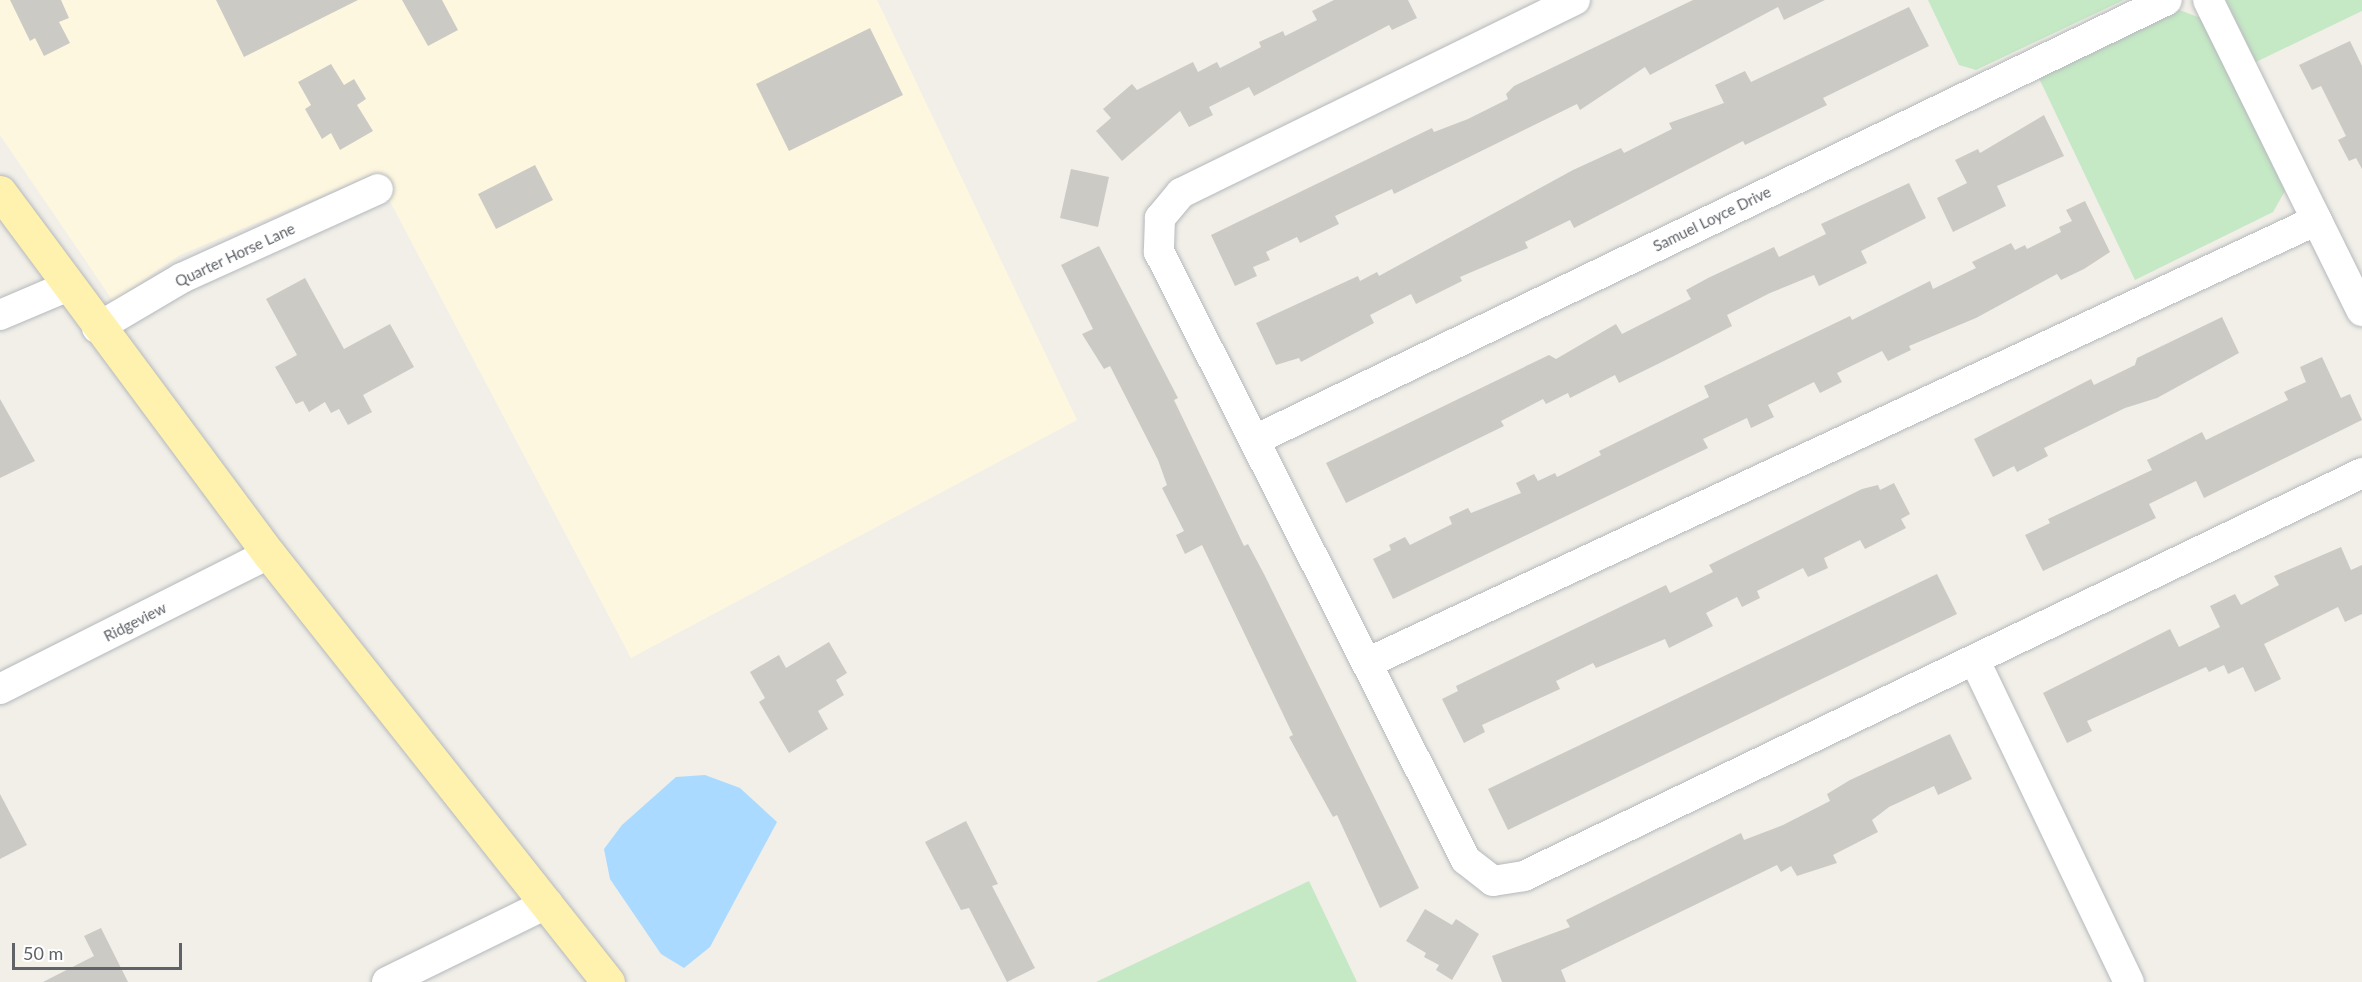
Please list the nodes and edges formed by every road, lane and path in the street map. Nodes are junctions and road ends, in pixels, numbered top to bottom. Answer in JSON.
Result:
{"nodes":[{"id":1,"x":1575,"y":0,"type":"edge"},
{"id":2,"x":2167,"y":0,"type":"edge"},
{"id":3,"x":2208,"y":0,"type":"edge"},
{"id":4,"x":378,"y":189,"type":"dead end"},
{"id":5,"x":0,"y":192,"type":"edge"},
{"id":6,"x":2317,"y":220,"type":"junction"},
{"id":7,"x":66,"y":286,"type":"junction"},
{"id":8,"x":2362,"y":311,"type":"edge"},
{"id":9,"x":0,"y":315,"type":"edge"},
{"id":10,"x":97,"y":328,"type":"junction"},
{"id":11,"x":1257,"y":439,"type":"junction"},
{"id":12,"x":2362,"y":473,"type":"edge"},
{"id":13,"x":269,"y":554,"type":"junction"},
{"id":14,"x":1975,"y":661,"type":"junction"},
{"id":15,"x":1367,"y":663,"type":"junction"},
{"id":16,"x":0,"y":689,"type":"edge"},
{"id":17,"x":548,"y":903,"type":"junction"},
{"id":18,"x":387,"y":982,"type":"edge"},
{"id":19,"x":608,"y":982,"type":"edge"},
{"id":20,"x":2129,"y":982,"type":"edge"}],
"edges":[{"from":1,"to":11,"type":"street"},
{"from":2,"to":11,"type":"street","name":"Samuel Loyce Drive"},
{"from":3,"to":6,"type":"street"},
{"from":4,"to":10,"type":"street","name":"Quarter Horse Lane"},
{"from":5,"to":7,"type":"main road"},
{"from":6,"to":8,"type":"street"},
{"from":6,"to":15,"type":"street"},
{"from":7,"to":9,"type":"street"},
{"from":7,"to":10,"type":"main road"},
{"from":10,"to":13,"type":"main road"},
{"from":11,"to":15,"type":"street"},
{"from":12,"to":14,"type":"street"},
{"from":13,"to":16,"type":"street","name":"Ridgeview"},
{"from":13,"to":17,"type":"main road"},
{"from":14,"to":15,"type":"street"},
{"from":14,"to":20,"type":"street"},
{"from":17,"to":18,"type":"street"},
{"from":17,"to":19,"type":"main road"}]}
